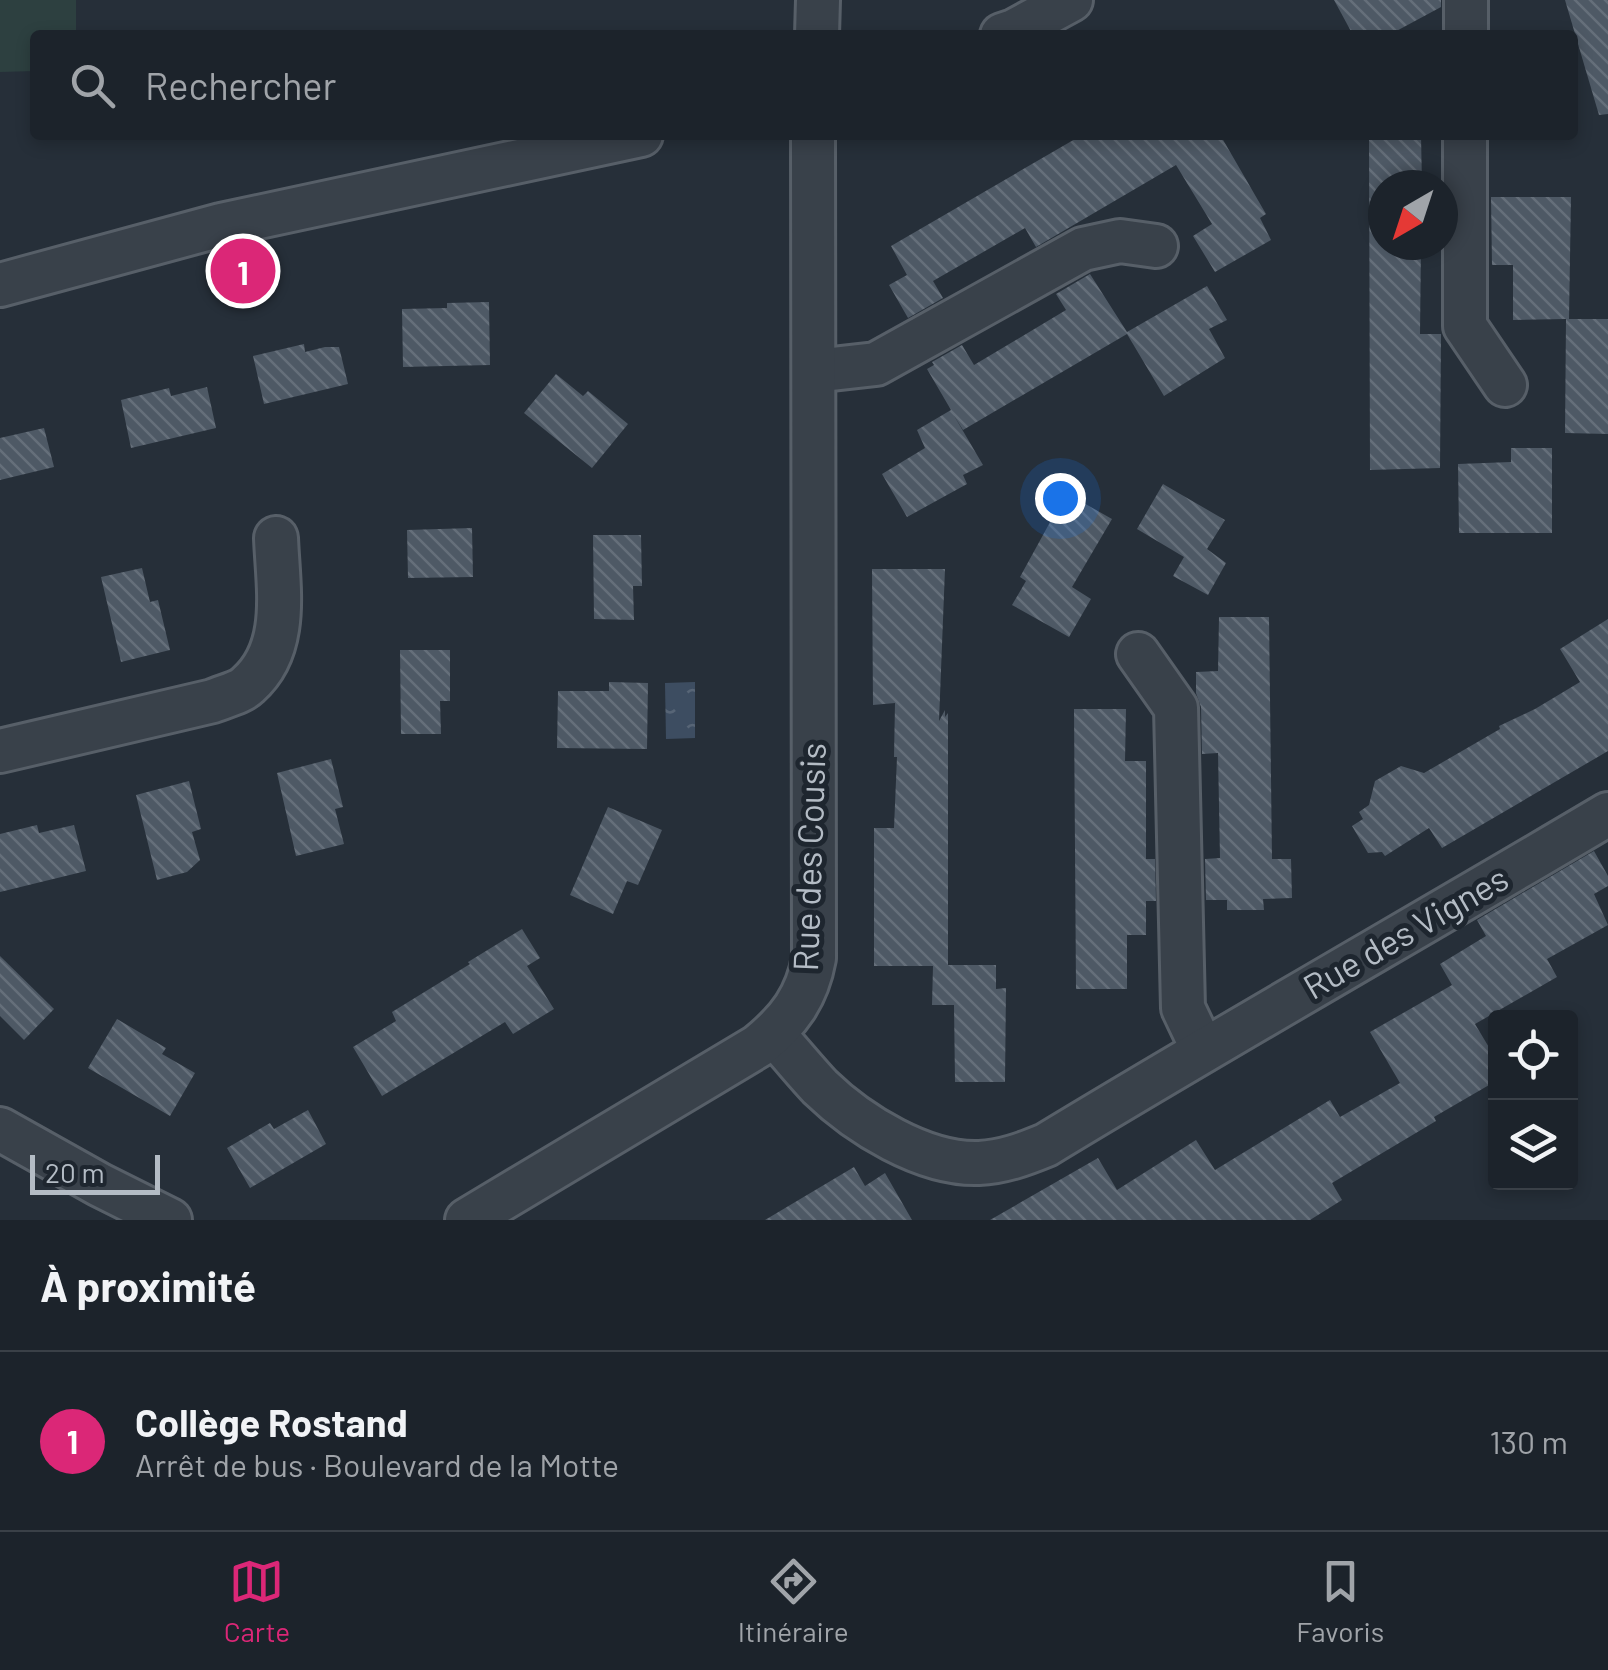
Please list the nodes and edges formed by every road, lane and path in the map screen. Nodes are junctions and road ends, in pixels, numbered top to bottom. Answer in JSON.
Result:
{"nodes":[{"id":1,"x":818,"y":0,"type":"edge"},
{"id":2,"x":1071,"y":0,"type":"edge"},
{"id":3,"x":1466,"y":0,"type":"edge"},
{"id":4,"x":817,"y":30,"type":"edge"},
{"id":5,"x":1016,"y":30,"type":"edge"},
{"id":6,"x":1466,"y":30,"type":"edge"},
{"id":7,"x":619,"y":140,"type":"edge"},
{"id":8,"x":813,"y":140,"type":"edge"},
{"id":9,"x":1466,"y":140,"type":"edge"},
{"id":10,"x":1156,"y":246,"type":"dead end"},
{"id":11,"x":0,"y":285,"type":"edge"},
{"id":12,"x":814,"y":370,"type":"junction"},
{"id":13,"x":1505,"y":385,"type":"dead end"},
{"id":14,"x":276,"y":538,"type":"dead end"},
{"id":15,"x":1138,"y":654,"type":"dead end"},
{"id":16,"x":0,"y":751,"type":"edge"},
{"id":17,"x":1608,"y":814,"type":"edge"},
{"id":18,"x":773,"y":1034,"type":"junction"},
{"id":19,"x":1203,"y":1050,"type":"junction"},
{"id":20,"x":0,"y":1128,"type":"edge"},
{"id":21,"x":170,"y":1220,"type":"edge"},
{"id":22,"x":467,"y":1220,"type":"edge"}],
"edges":[{"from":1,"to":4,"type":"street"},
{"from":2,"to":5,"type":"street"},
{"from":3,"to":6,"type":"street"},
{"from":7,"to":11,"type":"street"},
{"from":8,"to":12,"type":"street","name":"Rue des Cousis"},
{"from":9,"to":13,"type":"street"},
{"from":10,"to":12,"type":"street"},
{"from":12,"to":18,"type":"street","name":"Rue des Cousis"},
{"from":14,"to":16,"type":"street"},
{"from":15,"to":19,"type":"street"},
{"from":17,"to":19,"type":"street","name":"Rue des Vignes"},
{"from":18,"to":19,"type":"street","name":"Rue des Vignes"},
{"from":18,"to":22,"type":"street","name":"Rue des Cousis"},
{"from":20,"to":21,"type":"street"}]}
